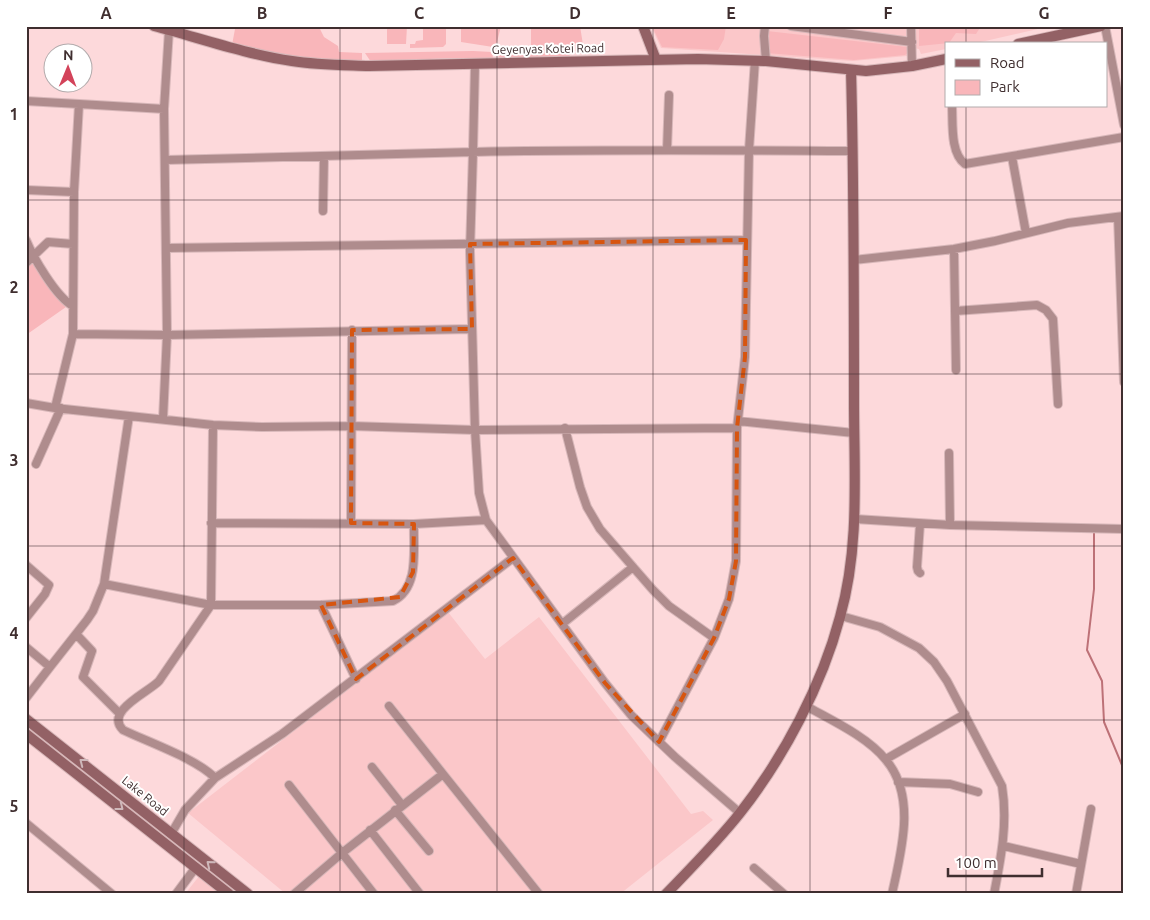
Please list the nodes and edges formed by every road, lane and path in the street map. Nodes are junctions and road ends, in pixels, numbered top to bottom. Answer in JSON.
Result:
{"nodes":[{"id":1,"x":154,"y":26,"type":"edge"},
{"id":2,"x":643,"y":26,"type":"edge"},
{"id":3,"x":765,"y":26,"type":"edge"},
{"id":4,"x":791,"y":26,"type":"edge"},
{"id":5,"x":856,"y":26,"type":"edge"},
{"id":6,"x":911,"y":26,"type":"edge"},
{"id":7,"x":1101,"y":26,"type":"edge"},
{"id":8,"x":1105,"y":26,"type":"edge"},
{"id":9,"x":813,"y":28,"type":"edge"},
{"id":10,"x":169,"y":30,"type":"junction"},
{"id":11,"x":856,"y":35,"type":"junction"},
{"id":12,"x":912,"y":42,"type":"junction"},
{"id":13,"x":1027,"y":42,"type":"edge"},
{"id":14,"x":945,"y":59,"type":"edge"},
{"id":15,"x":656,"y":60,"type":"junction"},
{"id":16,"x":755,"y":60,"type":"junction"},
{"id":17,"x":766,"y":61,"type":"junction"},
{"id":18,"x":475,"y":64,"type":"junction"},
{"id":19,"x":912,"y":66,"type":"junction"},
{"id":20,"x":850,"y":70,"type":"junction"},
{"id":21,"x":669,"y":95,"type":"dead end"},
{"id":22,"x":26,"y":101,"type":"edge"},
{"id":23,"x":79,"y":104,"type":"junction"},
{"id":24,"x":164,"y":108,"type":"junction"},
{"id":25,"x":952,"y":108,"type":"edge"},
{"id":26,"x":1124,"y":125,"type":"edge"},
{"id":27,"x":1124,"y":137,"type":"edge"},
{"id":28,"x":667,"y":150,"type":"junction"},
{"id":29,"x":749,"y":150,"type":"junction"},
{"id":30,"x":853,"y":151,"type":"junction"},
{"id":31,"x":473,"y":152,"type":"junction"},
{"id":32,"x":324,"y":156,"type":"junction"},
{"id":33,"x":1012,"y":157,"type":"junction"},
{"id":34,"x":165,"y":160,"type":"junction"},
{"id":35,"x":26,"y":190,"type":"edge"},
{"id":36,"x":74,"y":192,"type":"junction"},
{"id":37,"x":323,"y":211,"type":"dead end"},
{"id":38,"x":1121,"y":216,"type":"edge"},
{"id":39,"x":1026,"y":233,"type":"junction"},
{"id":40,"x":26,"y":240,"type":"edge"},
{"id":41,"x":746,"y":240,"type":"junction"},
{"id":42,"x":73,"y":244,"type":"junction"},
{"id":43,"x":470,"y":244,"type":"junction"},
{"id":44,"x":166,"y":248,"type":"junction"},
{"id":45,"x":954,"y":249,"type":"junction"},
{"id":46,"x":33,"y":256,"type":"junction"},
{"id":47,"x":854,"y":260,"type":"junction"},
{"id":48,"x":26,"y":263,"type":"edge"},
{"id":49,"x":73,"y":306,"type":"junction"},
{"id":50,"x":955,"y":312,"type":"junction"},
{"id":51,"x":472,"y":328,"type":"junction"},
{"id":52,"x":352,"y":330,"type":"junction"},
{"id":53,"x":73,"y":334,"type":"junction"},
{"id":54,"x":167,"y":335,"type":"junction"},
{"id":55,"x":956,"y":370,"type":"dead end"},
{"id":56,"x":1124,"y":382,"type":"edge"},
{"id":57,"x":26,"y":403,"type":"edge"},
{"id":58,"x":1058,"y":404,"type":"dead end"},
{"id":59,"x":58,"y":408,"type":"junction"},
{"id":60,"x":129,"y":416,"type":"junction"},
{"id":61,"x":163,"y":419,"type":"junction"},
{"id":62,"x":213,"y":425,"type":"junction"},
{"id":63,"x":738,"y":425,"type":"junction"},
{"id":64,"x":351,"y":426,"type":"junction"},
{"id":65,"x":565,"y":428,"type":"junction"},
{"id":66,"x":475,"y":430,"type":"junction"},
{"id":67,"x":854,"y":433,"type":"junction"},
{"id":68,"x":948,"y":453,"type":"dead end"},
{"id":69,"x":36,"y":464,"type":"dead end"},
{"id":70,"x":855,"y":518,"type":"junction"},
{"id":71,"x":486,"y":520,"type":"junction"},
{"id":72,"x":211,"y":523,"type":"junction"},
{"id":73,"x":351,"y":523,"type":"junction"},
{"id":74,"x":414,"y":524,"type":"junction"},
{"id":75,"x":920,"y":524,"type":"junction"},
{"id":76,"x":950,"y":525,"type":"junction"},
{"id":77,"x":1124,"y":529,"type":"edge"},
{"id":78,"x":512,"y":558,"type":"junction"},
{"id":79,"x":26,"y":565,"type":"edge"},
{"id":80,"x":633,"y":567,"type":"junction"},
{"id":81,"x":920,"y":573,"type":"dead end"},
{"id":82,"x":104,"y":584,"type":"junction"},
{"id":83,"x":211,"y":605,"type":"junction"},
{"id":84,"x":321,"y":605,"type":"junction"},
{"id":85,"x":841,"y":616,"type":"junction"},
{"id":86,"x":26,"y":618,"type":"edge"},
{"id":87,"x":562,"y":624,"type":"junction"},
{"id":88,"x":76,"y":634,"type":"junction"},
{"id":89,"x":714,"y":638,"type":"junction"},
{"id":90,"x":26,"y":647,"type":"edge"},
{"id":91,"x":50,"y":667,"type":"junction"},
{"id":92,"x":356,"y":679,"type":"junction"},
{"id":93,"x":26,"y":698,"type":"edge"},
{"id":94,"x":389,"y":706,"type":"dead end"},
{"id":95,"x":806,"y":706,"type":"junction"},
{"id":96,"x":120,"y":714,"type":"junction"},
{"id":97,"x":965,"y":714,"type":"junction"},
{"id":98,"x":26,"y":719,"type":"edge"},
{"id":99,"x":26,"y":734,"type":"edge"},
{"id":100,"x":659,"y":742,"type":"junction"},
{"id":101,"x":886,"y":759,"type":"junction"},
{"id":102,"x":372,"y":767,"type":"dead end"},
{"id":103,"x":443,"y":774,"type":"junction"},
{"id":104,"x":215,"y":778,"type":"junction"},
{"id":105,"x":898,"y":782,"type":"junction"},
{"id":106,"x":288,"y":785,"type":"dead end"},
{"id":107,"x":978,"y":792,"type":"dead end"},
{"id":108,"x":398,"y":807,"type":"junction"},
{"id":109,"x":1092,"y":809,"type":"dead end"},
{"id":110,"x":740,"y":812,"type":"junction"},
{"id":111,"x":26,"y":824,"type":"edge"},
{"id":112,"x":370,"y":830,"type":"junction"},
{"id":113,"x":171,"y":834,"type":"junction"},
{"id":114,"x":1004,"y":846,"type":"junction"},
{"id":115,"x":429,"y":851,"type":"dead end"},
{"id":116,"x":342,"y":853,"type":"junction"},
{"id":117,"x":1082,"y":864,"type":"junction"},
{"id":118,"x":196,"y":867,"type":"junction"},
{"id":119,"x":754,"y":868,"type":"dead end"},
{"id":120,"x":112,"y":894,"type":"edge"},
{"id":121,"x":176,"y":894,"type":"edge"},
{"id":122,"x":229,"y":894,"type":"edge"},
{"id":123,"x":248,"y":894,"type":"edge"},
{"id":124,"x":294,"y":894,"type":"edge"},
{"id":125,"x":374,"y":894,"type":"edge"},
{"id":126,"x":420,"y":894,"type":"edge"},
{"id":127,"x":539,"y":894,"type":"edge"},
{"id":128,"x":666,"y":894,"type":"edge"},
{"id":129,"x":784,"y":894,"type":"edge"},
{"id":130,"x":892,"y":894,"type":"edge"},
{"id":131,"x":994,"y":894,"type":"edge"},
{"id":132,"x":1076,"y":894,"type":"edge"}],
"edges":[{"from":1,"to":10,"type":"street","name":"Geyenyas Kotei Road"},
{"from":2,"to":15,"type":"street"},
{"from":3,"to":17,"type":"street"},
{"from":4,"to":9,"type":"street"},
{"from":5,"to":11,"type":"street"},
{"from":6,"to":12,"type":"street"},
{"from":7,"to":13,"type":"street"},
{"from":8,"to":26,"type":"street"},
{"from":9,"to":11,"type":"street"},
{"from":10,"to":18,"type":"street","name":"Geyenyas Kotei Road"},
{"from":10,"to":24,"type":"street"},
{"from":11,"to":12,"type":"street"},
{"from":12,"to":19,"type":"street"},
{"from":14,"to":19,"type":"street","name":"Geyenyas Kotei Road"},
{"from":15,"to":16,"type":"street","name":"Geyenyas Kotei Road"},
{"from":15,"to":18,"type":"street","name":"Geyenyas Kotei Road"},
{"from":16,"to":17,"type":"street","name":"Geyenyas Kotei Road"},
{"from":16,"to":29,"type":"street"},
{"from":17,"to":20,"type":"street","name":"Geyenyas Kotei Road"},
{"from":18,"to":31,"type":"street"},
{"from":19,"to":20,"type":"street","name":"Geyenyas Kotei Road"},
{"from":20,"to":30,"type":"street"},
{"from":21,"to":28,"type":"street"},
{"from":22,"to":23,"type":"street"},
{"from":23,"to":24,"type":"street"},
{"from":23,"to":36,"type":"street"},
{"from":24,"to":34,"type":"street"},
{"from":25,"to":33,"type":"street"},
{"from":27,"to":33,"type":"street"},
{"from":28,"to":29,"type":"street"},
{"from":28,"to":31,"type":"street"},
{"from":29,"to":30,"type":"street"},
{"from":29,"to":41,"type":"street"},
{"from":30,"to":47,"type":"street"},
{"from":31,"to":32,"type":"street"},
{"from":31,"to":43,"type":"street"},
{"from":32,"to":34,"type":"street"},
{"from":32,"to":37,"type":"street"},
{"from":33,"to":39,"type":"street"},
{"from":34,"to":44,"type":"street"},
{"from":35,"to":36,"type":"street"},
{"from":36,"to":42,"type":"street"},
{"from":38,"to":39,"type":"street"},
{"from":38,"to":56,"type":"street"},
{"from":39,"to":45,"type":"street"},
{"from":40,"to":46,"type":"street"},
{"from":41,"to":43,"type":"street"},
{"from":41,"to":63,"type":"street"},
{"from":42,"to":46,"type":"street"},
{"from":42,"to":49,"type":"street"},
{"from":43,"to":44,"type":"street"},
{"from":43,"to":51,"type":"street"},
{"from":44,"to":54,"type":"street"},
{"from":45,"to":47,"type":"street"},
{"from":45,"to":50,"type":"street"},
{"from":46,"to":48,"type":"street"},
{"from":46,"to":49,"type":"street"},
{"from":47,"to":67,"type":"street"},
{"from":49,"to":53,"type":"street"},
{"from":50,"to":55,"type":"street"},
{"from":50,"to":58,"type":"street"},
{"from":51,"to":52,"type":"street"},
{"from":51,"to":66,"type":"street"},
{"from":52,"to":54,"type":"street"},
{"from":52,"to":64,"type":"street"},
{"from":53,"to":54,"type":"street"},
{"from":53,"to":59,"type":"street"},
{"from":54,"to":61,"type":"street"},
{"from":57,"to":59,"type":"street"},
{"from":59,"to":60,"type":"street"},
{"from":59,"to":69,"type":"street"},
{"from":60,"to":61,"type":"street"},
{"from":60,"to":82,"type":"street"},
{"from":61,"to":62,"type":"street"},
{"from":62,"to":64,"type":"street"},
{"from":62,"to":72,"type":"street"},
{"from":63,"to":65,"type":"street"},
{"from":63,"to":67,"type":"street"},
{"from":63,"to":89,"type":"street"},
{"from":64,"to":66,"type":"street"},
{"from":64,"to":73,"type":"street"},
{"from":65,"to":66,"type":"street"},
{"from":65,"to":80,"type":"street"},
{"from":66,"to":71,"type":"street"},
{"from":67,"to":70,"type":"street"},
{"from":68,"to":76,"type":"street"},
{"from":70,"to":75,"type":"street"},
{"from":70,"to":85,"type":"street"},
{"from":71,"to":74,"type":"street"},
{"from":71,"to":78,"type":"street"},
{"from":72,"to":73,"type":"street"},
{"from":72,"to":83,"type":"street"},
{"from":73,"to":74,"type":"street"},
{"from":74,"to":84,"type":"street"},
{"from":75,"to":76,"type":"street"},
{"from":75,"to":81,"type":"street"},
{"from":76,"to":77,"type":"street"},
{"from":78,"to":87,"type":"street"},
{"from":78,"to":92,"type":"street"},
{"from":79,"to":86,"type":"street"},
{"from":80,"to":87,"type":"street"},
{"from":80,"to":89,"type":"street"},
{"from":82,"to":83,"type":"street"},
{"from":82,"to":88,"type":"street"},
{"from":83,"to":84,"type":"street"},
{"from":83,"to":96,"type":"street"},
{"from":84,"to":92,"type":"street"},
{"from":85,"to":95,"type":"street"},
{"from":85,"to":97,"type":"street"},
{"from":87,"to":100,"type":"street"},
{"from":88,"to":91,"type":"street"},
{"from":88,"to":96,"type":"street"},
{"from":89,"to":100,"type":"street"},
{"from":90,"to":91,"type":"street"},
{"from":91,"to":93,"type":"street"},
{"from":92,"to":104,"type":"street"},
{"from":94,"to":103,"type":"street"},
{"from":95,"to":101,"type":"street"},
{"from":95,"to":110,"type":"street"},
{"from":96,"to":104,"type":"street"},
{"from":97,"to":101,"type":"street"},
{"from":97,"to":114,"type":"street"},
{"from":113,"to":98,"type":"street","name":"Lake Road","one_way":true},
{"from":99,"to":118,"type":"street","name":"Lake Road","one_way":true},
{"from":100,"to":110,"type":"street"},
{"from":101,"to":105,"type":"street"},
{"from":102,"to":108,"type":"street"},
{"from":103,"to":108,"type":"street"},
{"from":103,"to":127,"type":"street"},
{"from":104,"to":113,"type":"street"},
{"from":105,"to":107,"type":"street"},
{"from":105,"to":130,"type":"street"},
{"from":106,"to":116,"type":"street"},
{"from":108,"to":112,"type":"street"},
{"from":108,"to":115,"type":"street"},
{"from":109,"to":117,"type":"street"},
{"from":110,"to":128,"type":"street"},
{"from":111,"to":120,"type":"street"},
{"from":112,"to":116,"type":"street"},
{"from":112,"to":126,"type":"street"},
{"from":123,"to":113,"type":"street","name":"Lake Road","one_way":true},
{"from":114,"to":117,"type":"street"},
{"from":114,"to":131,"type":"street"},
{"from":116,"to":124,"type":"street"},
{"from":116,"to":125,"type":"street"},
{"from":117,"to":132,"type":"street"},
{"from":118,"to":121,"type":"street"},
{"from":118,"to":122,"type":"street","name":"Lake Road"},
{"from":119,"to":129,"type":"street"}]}
